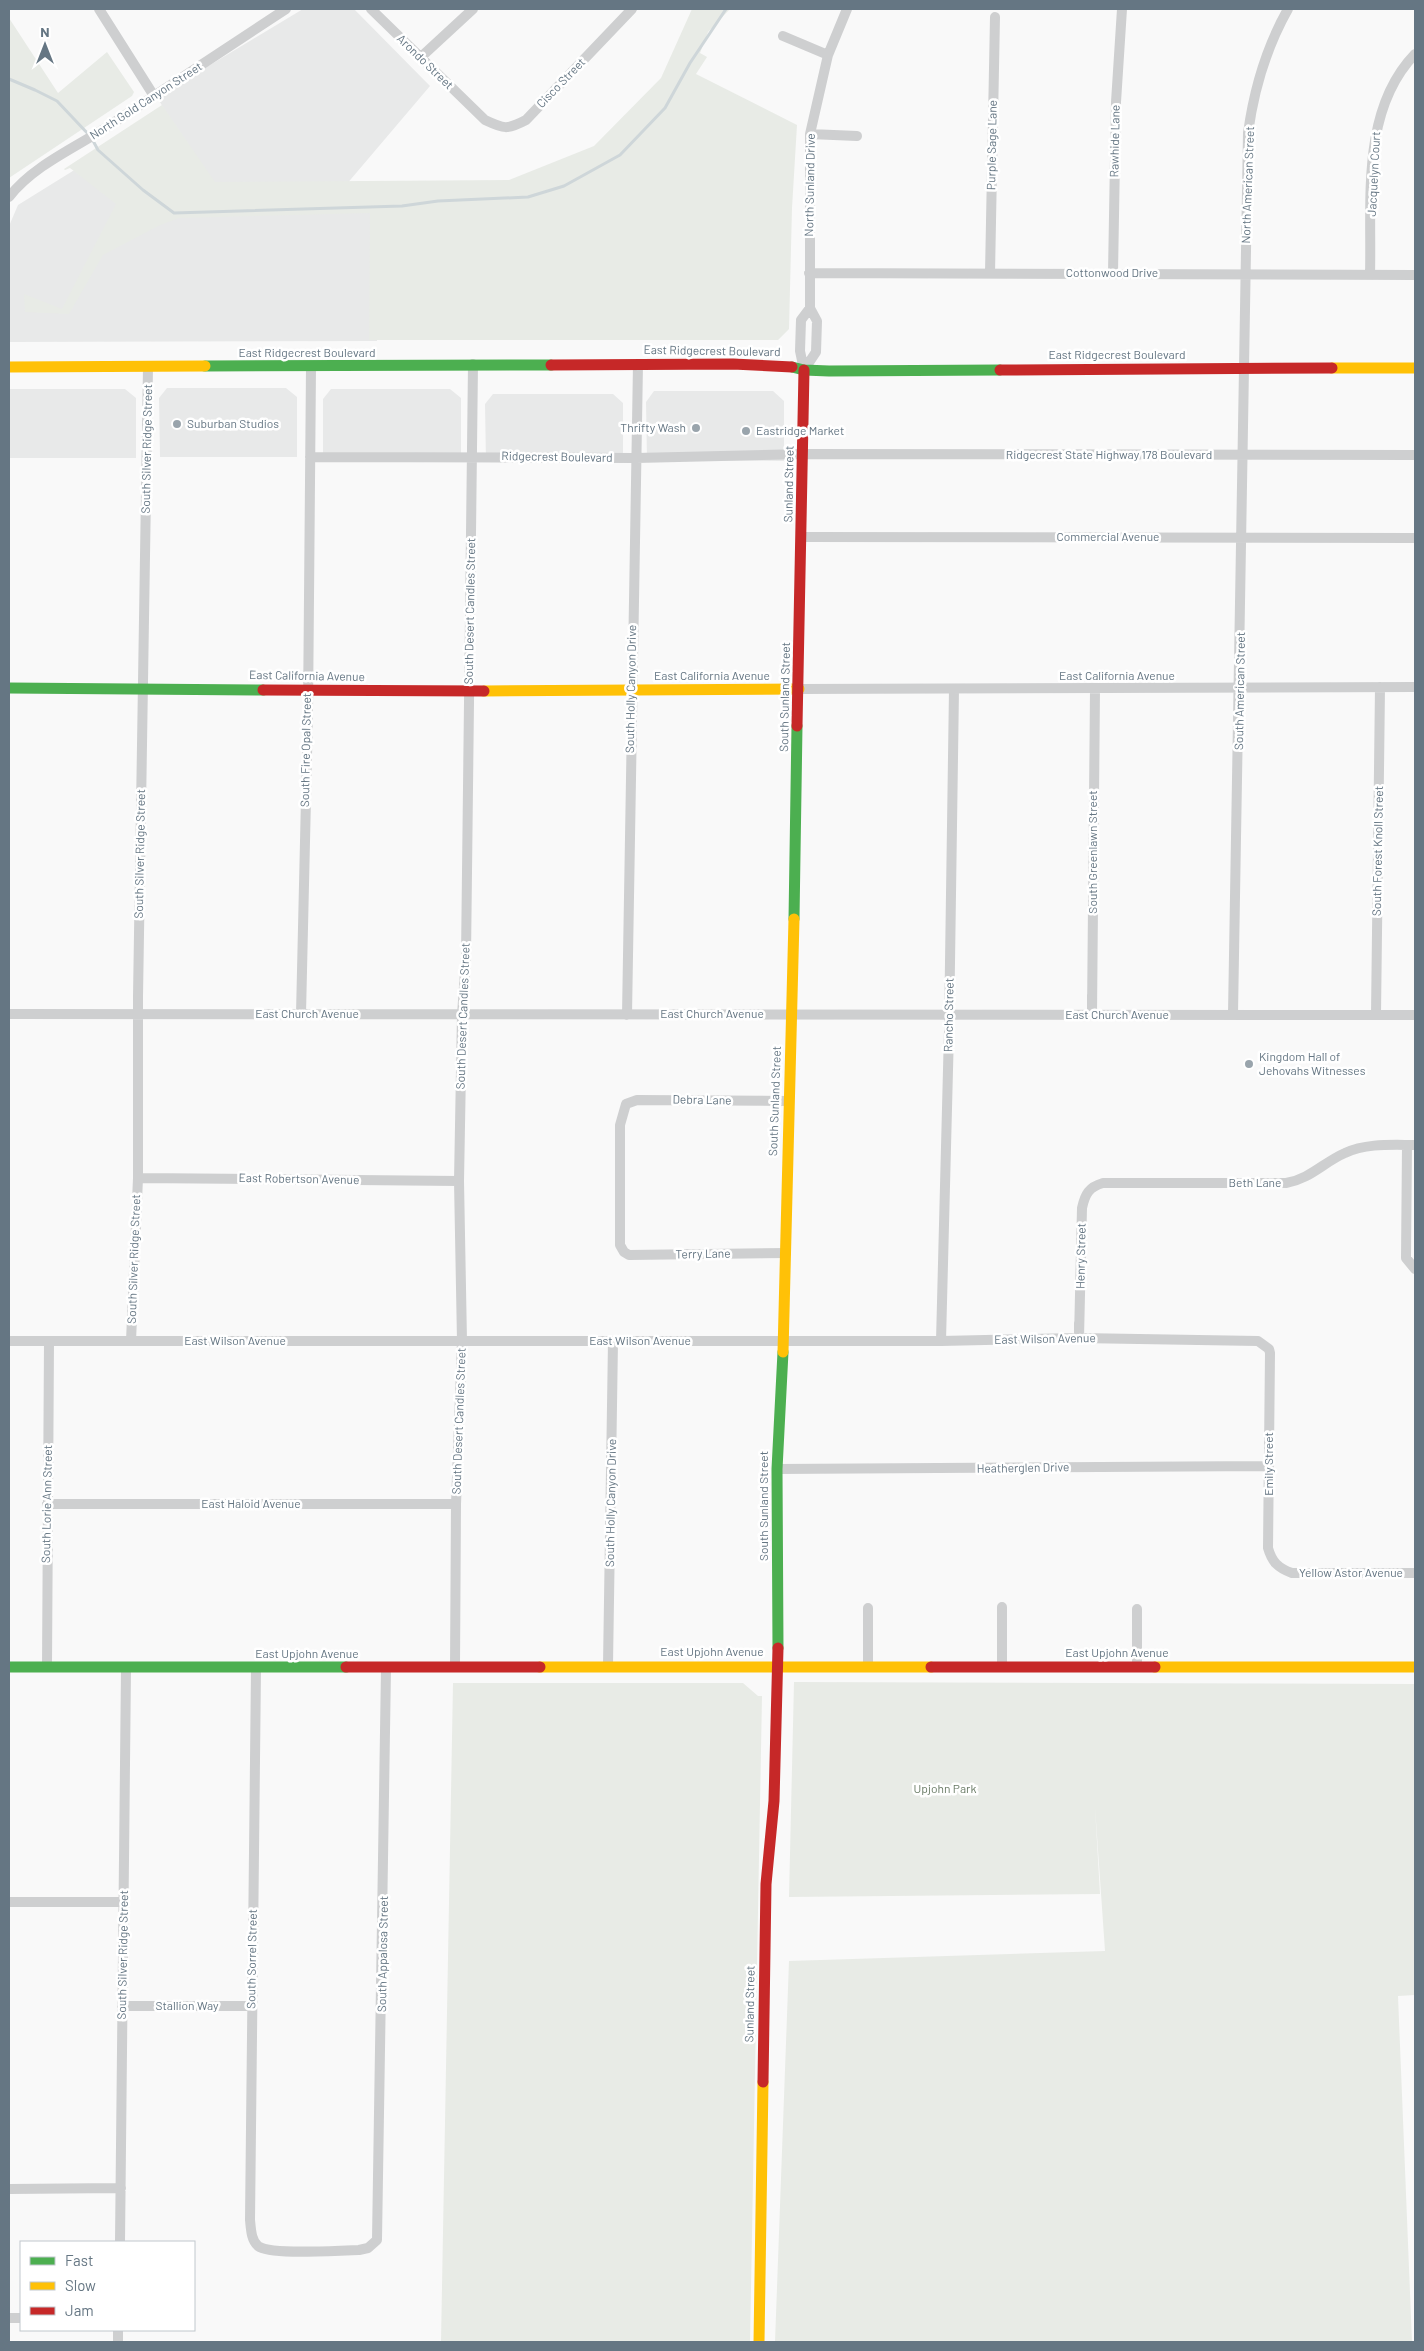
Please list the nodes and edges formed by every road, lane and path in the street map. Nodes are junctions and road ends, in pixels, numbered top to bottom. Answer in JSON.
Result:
{"nodes":[{"id":1,"x":99,"y":9,"type":"edge"},
{"id":2,"x":286,"y":9,"type":"edge"},
{"id":3,"x":371,"y":9,"type":"edge"},
{"id":4,"x":473,"y":9,"type":"edge"},
{"id":5,"x":632,"y":9,"type":"edge"},
{"id":6,"x":847,"y":9,"type":"edge"},
{"id":7,"x":1122,"y":9,"type":"edge"},
{"id":8,"x":1288,"y":9,"type":"edge"},
{"id":9,"x":995,"y":17,"type":"dead end"},
{"id":10,"x":783,"y":36,"type":"dead end"},
{"id":11,"x":1415,"y":54,"type":"edge"},
{"id":12,"x":828,"y":55,"type":"junction"},
{"id":13,"x":421,"y":57,"type":"junction"},
{"id":14,"x":154,"y":96,"type":"junction"},
{"id":15,"x":480,"y":115,"type":"joint"},
{"id":16,"x":810,"y":134,"type":"junction"},
{"id":17,"x":857,"y":136,"type":"dead end"},
{"id":18,"x":9,"y":197,"type":"edge"},
{"id":19,"x":1113,"y":272,"type":"junction"},
{"id":20,"x":809,"y":273,"type":"junction"},
{"id":21,"x":990,"y":273,"type":"junction"},
{"id":22,"x":1246,"y":273,"type":"junction"},
{"id":23,"x":1370,"y":275,"type":"junction"},
{"id":24,"x":1415,"y":276,"type":"edge"},
{"id":25,"x":810,"y":308,"type":"junction"},
{"id":26,"x":473,"y":364,"type":"junction"},
{"id":27,"x":638,"y":364,"type":"junction"},
{"id":28,"x":9,"y":367,"type":"edge"},
{"id":29,"x":148,"y":367,"type":"junction"},
{"id":30,"x":311,"y":367,"type":"junction"},
{"id":31,"x":1245,"y":368,"type":"junction"},
{"id":32,"x":1415,"y":368,"type":"edge"},
{"id":33,"x":804,"y":370,"type":"junction"},
{"id":34,"x":803,"y":454,"type":"junction"},
{"id":35,"x":1415,"y":455,"type":"edge"},
{"id":36,"x":472,"y":456,"type":"junction"},
{"id":37,"x":1244,"y":456,"type":"junction"},
{"id":38,"x":310,"y":457,"type":"junction"},
{"id":39,"x":636,"y":458,"type":"junction"},
{"id":40,"x":802,"y":537,"type":"junction"},
{"id":41,"x":1241,"y":537,"type":"junction"},
{"id":42,"x":1415,"y":538,"type":"edge"},
{"id":43,"x":1380,"y":687,"type":"junction"},
{"id":44,"x":1415,"y":687,"type":"edge"},
{"id":45,"x":9,"y":688,"type":"edge"},
{"id":46,"x":142,"y":688,"type":"junction"},
{"id":47,"x":799,"y":689,"type":"junction"},
{"id":48,"x":954,"y":689,"type":"junction"},
{"id":49,"x":1240,"y":689,"type":"junction"},
{"id":50,"x":308,"y":690,"type":"junction"},
{"id":51,"x":631,"y":690,"type":"junction"},
{"id":52,"x":1095,"y":690,"type":"junction"},
{"id":53,"x":469,"y":691,"type":"junction"},
{"id":54,"x":9,"y":1014,"type":"edge"},
{"id":55,"x":138,"y":1014,"type":"junction"},
{"id":56,"x":301,"y":1014,"type":"junction"},
{"id":57,"x":627,"y":1014,"type":"junction"},
{"id":58,"x":792,"y":1014,"type":"junction"},
{"id":59,"x":1234,"y":1014,"type":"junction"},
{"id":60,"x":462,"y":1015,"type":"junction"},
{"id":61,"x":1092,"y":1015,"type":"junction"},
{"id":62,"x":1376,"y":1015,"type":"junction"},
{"id":63,"x":1415,"y":1015,"type":"edge"},
{"id":64,"x":949,"y":1016,"type":"junction"},
{"id":65,"x":789,"y":1101,"type":"junction"},
{"id":66,"x":1411,"y":1145,"type":"edge"},
{"id":67,"x":138,"y":1178,"type":"junction"},
{"id":68,"x":459,"y":1181,"type":"junction"},
{"id":69,"x":1088,"y":1191,"type":"joint"},
{"id":70,"x":622,"y":1250,"type":"joint"},
{"id":71,"x":786,"y":1253,"type":"junction"},
{"id":72,"x":1413,"y":1267,"type":"edge"},
{"id":73,"x":1080,"y":1338,"type":"junction"},
{"id":74,"x":9,"y":1341,"type":"edge"},
{"id":75,"x":49,"y":1341,"type":"junction"},
{"id":76,"x":132,"y":1341,"type":"junction"},
{"id":77,"x":462,"y":1341,"type":"junction"},
{"id":78,"x":614,"y":1341,"type":"junction"},
{"id":79,"x":783,"y":1341,"type":"junction"},
{"id":80,"x":941,"y":1341,"type":"junction"},
{"id":81,"x":1269,"y":1349,"type":"joint"},
{"id":82,"x":1268,"y":1466,"type":"junction"},
{"id":83,"x":777,"y":1469,"type":"junction"},
{"id":84,"x":46,"y":1504,"type":"junction"},
{"id":85,"x":456,"y":1504,"type":"junction"},
{"id":86,"x":1287,"y":1571,"type":"joint"},
{"id":87,"x":1415,"y":1573,"type":"edge"},
{"id":88,"x":1002,"y":1607,"type":"dead end"},
{"id":89,"x":868,"y":1608,"type":"dead end"},
{"id":90,"x":1137,"y":1609,"type":"dead end"},
{"id":91,"x":608,"y":1665,"type":"junction"},
{"id":92,"x":778,"y":1666,"type":"junction"},
{"id":93,"x":868,"y":1666,"type":"junction"},
{"id":94,"x":9,"y":1667,"type":"edge"},
{"id":95,"x":47,"y":1667,"type":"junction"},
{"id":96,"x":454,"y":1667,"type":"junction"},
{"id":97,"x":1002,"y":1667,"type":"junction"},
{"id":98,"x":1137,"y":1667,"type":"junction"},
{"id":99,"x":1415,"y":1667,"type":"edge"},
{"id":100,"x":126,"y":1668,"type":"junction"},
{"id":101,"x":256,"y":1668,"type":"junction"},
{"id":102,"x":386,"y":1668,"type":"junction"},
{"id":103,"x":9,"y":1902,"type":"edge"},
{"id":104,"x":124,"y":1902,"type":"junction"},
{"id":105,"x":122,"y":2006,"type":"junction"},
{"id":106,"x":252,"y":2006,"type":"junction"},
{"id":107,"x":121,"y":2188,"type":"junction"},
{"id":108,"x":9,"y":2189,"type":"edge"},
{"id":109,"x":120,"y":2241,"type":"edge"},
{"id":110,"x":259,"y":2247,"type":"joint"},
{"id":111,"x":758,"y":2342,"type":"edge"}],
"edges":[{"from":1,"to":14,"type":"street"},
{"from":2,"to":14,"type":"street","name":"North Gold Canyon Street"},
{"from":3,"to":13,"type":"street","name":"Arondo Street"},
{"from":4,"to":13,"type":"street"},
{"from":5,"to":15,"type":"street","name":"Cisco Street"},
{"from":6,"to":12,"type":"street","name":"North Sunland Drive"},
{"from":7,"to":19,"type":"street","name":"Rawhide Lane"},
{"from":8,"to":22,"type":"street","name":"North American Street"},
{"from":9,"to":21,"type":"street","name":"Purple Sage Lane"},
{"from":10,"to":12,"type":"street"},
{"from":11,"to":23,"type":"street","name":"Jacquelyn Court"},
{"from":12,"to":16,"type":"street","name":"North Sunland Drive"},
{"from":13,"to":15,"type":"street","name":"Arondo Street"},
{"from":14,"to":18,"type":"street","name":"North Gold Canyon Street"},
{"from":16,"to":17,"type":"street"},
{"from":16,"to":20,"type":"street","name":"North Sunland Drive"},
{"from":19,"to":21,"type":"street","name":"Cottonwood Drive"},
{"from":19,"to":22,"type":"street","name":"Cottonwood Drive"},
{"from":20,"to":21,"type":"street","name":"Cottonwood Drive"},
{"from":20,"to":25,"type":"street","name":"North Sunland Drive"},
{"from":22,"to":23,"type":"street","name":"Cottonwood Drive"},
{"from":22,"to":31,"type":"street","name":"North American Street"},
{"from":23,"to":24,"type":"street","name":"Cottonwood Drive"},
{"from":25,"to":33,"type":"street","name":"North Sunland Drive"},
{"from":25,"to":33,"type":"street","name":"North Sunland Drive"},
{"from":26,"to":27,"type":"street","name":"East Ridgecrest Boulevard"},
{"from":26,"to":30,"type":"street","name":"East Ridgecrest Boulevard"},
{"from":26,"to":36,"type":"street","name":"South Desert Candles Street"},
{"from":27,"to":33,"type":"street","name":"East Ridgecrest Boulevard"},
{"from":27,"to":39,"type":"street","name":"South Holly Canyon Drive"},
{"from":28,"to":29,"type":"street","name":"East Ridgecrest Boulevard"},
{"from":29,"to":30,"type":"street","name":"East Ridgecrest Boulevard"},
{"from":29,"to":46,"type":"street","name":"South Silver Ridge Street"},
{"from":30,"to":38,"type":"street","name":"South Fire Opal Street"},
{"from":31,"to":32,"type":"street","name":"East Ridgecrest Boulevard"},
{"from":31,"to":33,"type":"street","name":"East Ridgecrest Boulevard"},
{"from":31,"to":37,"type":"street","name":"South American Street"},
{"from":33,"to":34,"type":"street","name":"Sunland Street"},
{"from":34,"to":37,"type":"street","name":"Ridgecrest State Highway 178 Boulevard"},
{"from":34,"to":39,"type":"street","name":"Ridgecrest Boulevard"},
{"from":34,"to":40,"type":"street","name":"Sunland Street"},
{"from":35,"to":37,"type":"street","name":"Ridgecrest State Highway 178 Boulevard"},
{"from":36,"to":38,"type":"street","name":"Ridgecrest Boulevard"},
{"from":36,"to":39,"type":"street","name":"Ridgecrest Boulevard"},
{"from":36,"to":53,"type":"street","name":"South Desert Candles Street"},
{"from":37,"to":41,"type":"street","name":"South American Street"},
{"from":38,"to":50,"type":"street","name":"South Fire Opal Street"},
{"from":39,"to":51,"type":"street","name":"South Holly Canyon Drive"},
{"from":40,"to":41,"type":"street","name":"Commercial Avenue"},
{"from":40,"to":47,"type":"street","name":"South Sunland Street"},
{"from":41,"to":42,"type":"street","name":"Commercial Avenue"},
{"from":41,"to":49,"type":"street","name":"South American Street"},
{"from":43,"to":44,"type":"street","name":"East California Avenue"},
{"from":43,"to":49,"type":"street","name":"East California Avenue"},
{"from":43,"to":62,"type":"street","name":"South Forest Knoll Street"},
{"from":45,"to":46,"type":"street","name":"East California Avenue"},
{"from":46,"to":50,"type":"street","name":"East California Avenue"},
{"from":46,"to":55,"type":"street","name":"South Silver Ridge Street"},
{"from":47,"to":48,"type":"street","name":"East California Avenue"},
{"from":47,"to":51,"type":"street","name":"East California Avenue"},
{"from":47,"to":58,"type":"street","name":"South Sunland Street"},
{"from":48,"to":52,"type":"street","name":"East California Avenue"},
{"from":48,"to":64,"type":"street","name":"Rancho Street"},
{"from":49,"to":52,"type":"street","name":"East California Avenue"},
{"from":49,"to":59,"type":"street","name":"South American Street"},
{"from":50,"to":53,"type":"street","name":"East California Avenue"},
{"from":50,"to":56,"type":"street","name":"South Fire Opal Street"},
{"from":51,"to":53,"type":"street","name":"East California Avenue"},
{"from":51,"to":57,"type":"street","name":"South Holly Canyon Drive"},
{"from":52,"to":61,"type":"street","name":"South Greenlawn Street"},
{"from":53,"to":60,"type":"street","name":"South Desert Candles Street"},
{"from":54,"to":55,"type":"street","name":"East Church Avenue"},
{"from":55,"to":56,"type":"street","name":"East Church Avenue"},
{"from":55,"to":67,"type":"street","name":"South Silver Ridge Street"},
{"from":56,"to":60,"type":"street","name":"East Church Avenue"},
{"from":57,"to":58,"type":"street","name":"East Church Avenue"},
{"from":57,"to":60,"type":"street","name":"East Church Avenue"},
{"from":58,"to":64,"type":"street","name":"East Church Avenue"},
{"from":58,"to":65,"type":"street","name":"South Sunland Street"},
{"from":59,"to":61,"type":"street","name":"East Church Avenue"},
{"from":59,"to":62,"type":"street","name":"East Church Avenue"},
{"from":60,"to":68,"type":"street","name":"South Desert Candles Street"},
{"from":61,"to":64,"type":"street","name":"East Church Avenue"},
{"from":62,"to":63,"type":"street","name":"East Church Avenue"},
{"from":64,"to":80,"type":"street","name":"Rancho Street"},
{"from":65,"to":70,"type":"street","name":"Debra Lane"},
{"from":65,"to":71,"type":"street","name":"South Sunland Street"},
{"from":66,"to":69,"type":"street","name":"Beth Lane"},
{"from":66,"to":72,"type":"street"},
{"from":67,"to":68,"type":"street","name":"East Robertson Avenue"},
{"from":67,"to":76,"type":"street","name":"South Silver Ridge Street"},
{"from":68,"to":77,"type":"street","name":"South Desert Candles Street"},
{"from":69,"to":73,"type":"street","name":"Henry Street"},
{"from":70,"to":71,"type":"street","name":"Terry Lane"},
{"from":71,"to":79,"type":"street","name":"South Sunland Street"},
{"from":73,"to":80,"type":"street","name":"East Wilson Avenue"},
{"from":73,"to":81,"type":"street","name":"East Wilson Avenue"},
{"from":74,"to":75,"type":"street","name":"East Wilson Avenue"},
{"from":75,"to":76,"type":"street","name":"East Wilson Avenue"},
{"from":75,"to":84,"type":"street","name":"South Lorie Ann Street"},
{"from":76,"to":77,"type":"street","name":"East Wilson Avenue"},
{"from":77,"to":78,"type":"street","name":"East Wilson Avenue"},
{"from":77,"to":85,"type":"street","name":"South Desert Candles Street"},
{"from":78,"to":79,"type":"street","name":"East Wilson Avenue"},
{"from":78,"to":91,"type":"street","name":"South Holly Canyon Drive"},
{"from":79,"to":80,"type":"street","name":"East Wilson Avenue"},
{"from":79,"to":83,"type":"street","name":"South Sunland Street"},
{"from":81,"to":82,"type":"street","name":"Emily Street"},
{"from":82,"to":83,"type":"street","name":"Heatherglen Drive"},
{"from":82,"to":86,"type":"street","name":"Emily Street"},
{"from":83,"to":92,"type":"street","name":"South Sunland Street"},
{"from":84,"to":85,"type":"street","name":"East Haloid Avenue"},
{"from":84,"to":95,"type":"street","name":"South Lorie Ann Street"},
{"from":85,"to":96,"type":"street","name":"South Desert Candles Street"},
{"from":86,"to":87,"type":"street","name":"Yellow Astor Avenue"},
{"from":88,"to":97,"type":"street"},
{"from":89,"to":93,"type":"street"},
{"from":90,"to":98,"type":"street"},
{"from":91,"to":92,"type":"street","name":"East Upjohn Avenue"},
{"from":91,"to":96,"type":"street","name":"East Upjohn Avenue"},
{"from":92,"to":93,"type":"street","name":"East Upjohn Avenue"},
{"from":92,"to":111,"type":"street","name":"Sunland Street"},
{"from":93,"to":97,"type":"street","name":"East Upjohn Avenue"},
{"from":94,"to":95,"type":"street","name":"East Upjohn Avenue"},
{"from":95,"to":100,"type":"street","name":"East Upjohn Avenue"},
{"from":96,"to":102,"type":"street","name":"East Upjohn Avenue"},
{"from":97,"to":98,"type":"street","name":"East Upjohn Avenue"},
{"from":98,"to":99,"type":"street","name":"East Upjohn Avenue"},
{"from":100,"to":101,"type":"street","name":"East Upjohn Avenue"},
{"from":100,"to":104,"type":"street","name":"South Silver Ridge Street"},
{"from":101,"to":102,"type":"street","name":"East Upjohn Avenue"},
{"from":101,"to":106,"type":"street","name":"South Sorrel Street"},
{"from":102,"to":110,"type":"street","name":"South Appalosa Street"},
{"from":103,"to":104,"type":"street"},
{"from":104,"to":105,"type":"street","name":"South Silver Ridge Street"},
{"from":105,"to":106,"type":"street","name":"Stallion Way"},
{"from":105,"to":107,"type":"street","name":"South Silver Ridge Street"},
{"from":106,"to":110,"type":"street","name":"South Sorrel Street"},
{"from":107,"to":108,"type":"street"},
{"from":107,"to":109,"type":"street","name":"South Silver Ridge Street"}]}
